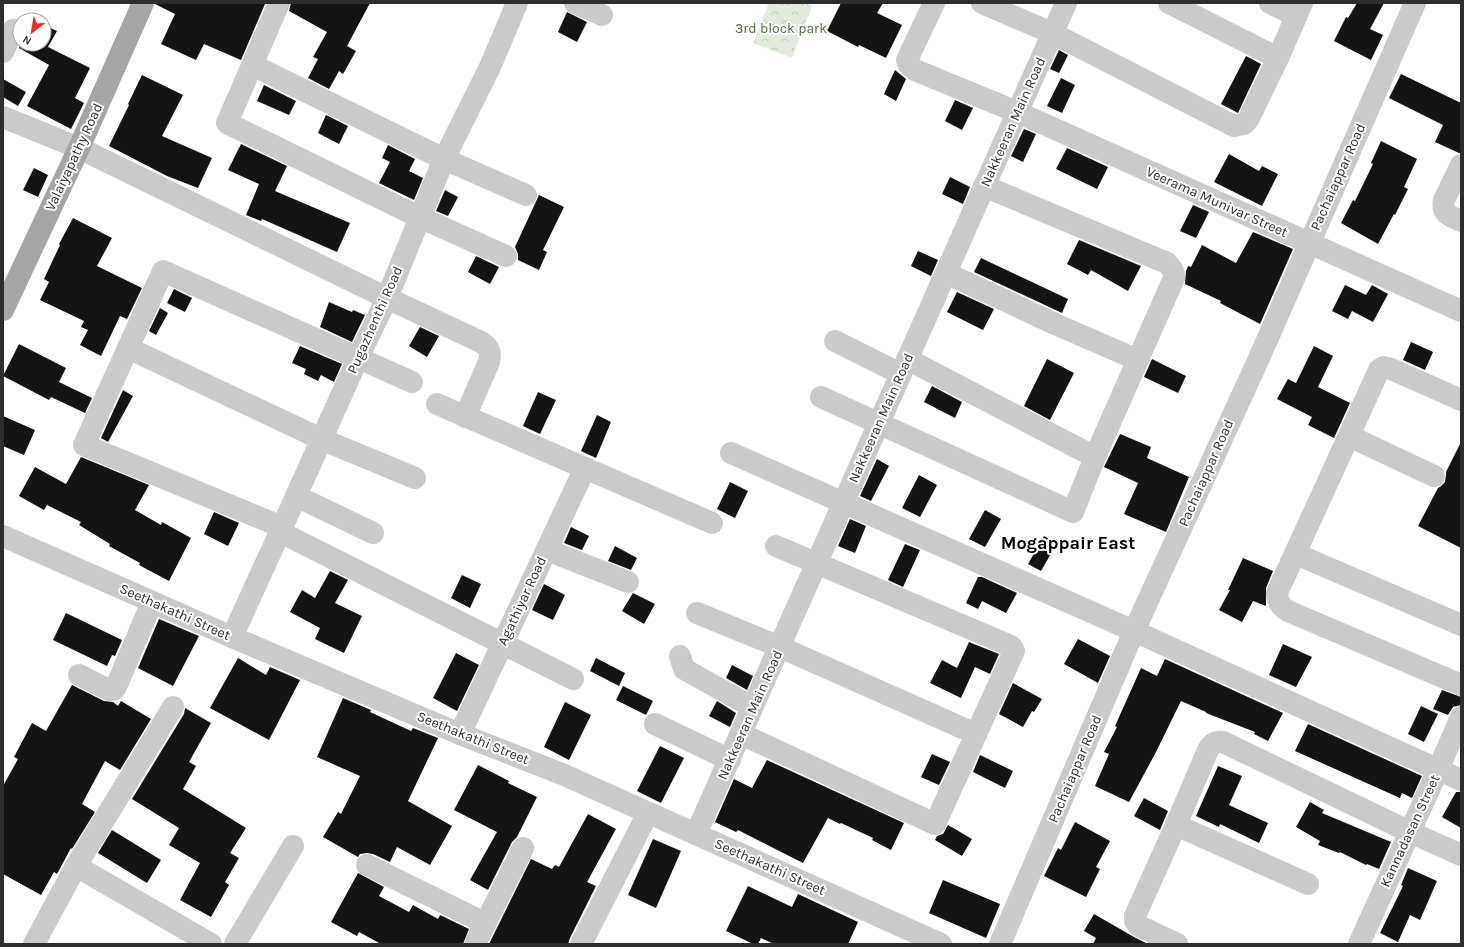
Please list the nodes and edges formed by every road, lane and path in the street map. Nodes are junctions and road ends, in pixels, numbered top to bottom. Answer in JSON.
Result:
{"nodes":[{"id":1,"x":143,"y":3,"type":"edge"},
{"id":2,"x":279,"y":3,"type":"edge"},
{"id":3,"x":517,"y":3,"type":"edge"},
{"id":4,"x":574,"y":3,"type":"edge"},
{"id":5,"x":934,"y":3,"type":"edge"},
{"id":6,"x":982,"y":3,"type":"edge"},
{"id":7,"x":1066,"y":3,"type":"edge"},
{"id":8,"x":1170,"y":3,"type":"edge"},
{"id":9,"x":1270,"y":3,"type":"edge"},
{"id":10,"x":1415,"y":3,"type":"edge"},
{"id":11,"x":1299,"y":9,"type":"edge"},
{"id":12,"x":602,"y":15,"type":"dead end"},
{"id":13,"x":12,"y":30,"type":"dead end"},
{"id":14,"x":1052,"y":33,"type":"junction"},
{"id":15,"x":3,"y":52,"type":"edge"},
{"id":16,"x":1278,"y":58,"type":"junction"},
{"id":17,"x":252,"y":65,"type":"junction"},
{"id":18,"x":1017,"y":112,"type":"junction"},
{"id":19,"x":3,"y":117,"type":"edge"},
{"id":20,"x":79,"y":148,"type":"junction"},
{"id":21,"x":444,"y":159,"type":"junction"},
{"id":22,"x":1461,"y":165,"type":"edge"},
{"id":23,"x":984,"y":186,"type":"junction"},
{"id":24,"x":526,"y":195,"type":"dead end"},
{"id":25,"x":419,"y":217,"type":"junction"},
{"id":26,"x":1461,"y":221,"type":"edge"},
{"id":27,"x":1309,"y":244,"type":"junction"},
{"id":28,"x":506,"y":256,"type":"dead end"},
{"id":29,"x":946,"y":273,"type":"junction"},
{"id":30,"x":387,"y":298,"type":"junction"},
{"id":31,"x":3,"y":310,"type":"edge"},
{"id":32,"x":1461,"y":311,"type":"edge"},
{"id":33,"x":835,"y":342,"type":"dead end"},
{"id":34,"x":128,"y":348,"type":"junction"},
{"id":35,"x":358,"y":358,"type":"junction"},
{"id":36,"x":1138,"y":360,"type":"junction"},
{"id":37,"x":904,"y":367,"type":"junction"},
{"id":38,"x":412,"y":382,"type":"dead end"},
{"id":39,"x":821,"y":397,"type":"dead end"},
{"id":40,"x":1461,"y":400,"type":"edge"},
{"id":41,"x":436,"y":404,"type":"dead end"},
{"id":42,"x":465,"y":417,"type":"junction"},
{"id":43,"x":879,"y":424,"type":"junction"},
{"id":44,"x":1349,"y":436,"type":"junction"},
{"id":45,"x":321,"y":439,"type":"junction"},
{"id":46,"x":731,"y":453,"type":"dead end"},
{"id":47,"x":1095,"y":457,"type":"junction"},
{"id":48,"x":585,"y":468,"type":"junction"},
{"id":49,"x":1434,"y":476,"type":"dead end"},
{"id":50,"x":415,"y":478,"type":"dead end"},
{"id":51,"x":296,"y":496,"type":"junction"},
{"id":52,"x":843,"y":502,"type":"junction"},
{"id":53,"x":712,"y":523,"type":"dead end"},
{"id":54,"x":281,"y":529,"type":"junction"},
{"id":55,"x":373,"y":533,"type":"dead end"},
{"id":56,"x":3,"y":536,"type":"edge"},
{"id":57,"x":776,"y":546,"type":"dead end"},
{"id":58,"x":547,"y":550,"type":"junction"},
{"id":59,"x":1296,"y":554,"type":"junction"},
{"id":60,"x":817,"y":564,"type":"junction"},
{"id":61,"x":628,"y":582,"type":"dead end"},
{"id":62,"x":152,"y":602,"type":"junction"},
{"id":63,"x":697,"y":613,"type":"dead end"},
{"id":64,"x":1461,"y":625,"type":"edge"},
{"id":65,"x":1134,"y":631,"type":"junction"},
{"id":66,"x":232,"y":637,"type":"junction"},
{"id":67,"x":503,"y":643,"type":"junction"},
{"id":68,"x":780,"y":647,"type":"junction"},
{"id":69,"x":680,"y":656,"type":"dead end"},
{"id":70,"x":79,"y":675,"type":"dead end"},
{"id":71,"x":574,"y":679,"type":"dead end"},
{"id":72,"x":1461,"y":685,"type":"edge"},
{"id":73,"x":173,"y":707,"type":"dead end"},
{"id":74,"x":752,"y":707,"type":"junction"},
{"id":75,"x":1461,"y":717,"type":"edge"},
{"id":76,"x":655,"y":724,"type":"dead end"},
{"id":77,"x":460,"y":734,"type":"junction"},
{"id":78,"x":741,"y":734,"type":"junction"},
{"id":79,"x":976,"y":734,"type":"junction"},
{"id":80,"x":730,"y":760,"type":"junction"},
{"id":81,"x":1438,"y":770,"type":"junction"},
{"id":82,"x":1461,"y":780,"type":"edge"},
{"id":83,"x":648,"y":813,"type":"junction"},
{"id":84,"x":1176,"y":825,"type":"junction"},
{"id":85,"x":1410,"y":832,"type":"junction"},
{"id":86,"x":696,"y":834,"type":"junction"},
{"id":87,"x":293,"y":846,"type":"dead end"},
{"id":88,"x":523,"y":848,"type":"dead end"},
{"id":89,"x":1461,"y":855,"type":"edge"},
{"id":90,"x":367,"y":865,"type":"dead end"},
{"id":91,"x":76,"y":866,"type":"junction"},
{"id":92,"x":1308,"y":884,"type":"dead end"},
{"id":93,"x":485,"y":923,"type":"junction"},
{"id":94,"x":34,"y":944,"type":"edge"},
{"id":95,"x":211,"y":944,"type":"edge"},
{"id":96,"x":235,"y":944,"type":"edge"},
{"id":97,"x":475,"y":944,"type":"edge"},
{"id":98,"x":581,"y":944,"type":"edge"},
{"id":99,"x":941,"y":944,"type":"edge"},
{"id":100,"x":1000,"y":944,"type":"edge"},
{"id":101,"x":1177,"y":944,"type":"edge"},
{"id":102,"x":1359,"y":944,"type":"edge"}],
"edges":[{"from":1,"to":20,"type":"main road","name":"Valaiyapathy Road"},
{"from":2,"to":17,"type":"street"},
{"from":3,"to":21,"type":"street","name":"Pugazhenthi Road"},
{"from":4,"to":12,"type":"street"},
{"from":5,"to":18,"type":"street","name":"Veerama Munivar Street"},
{"from":6,"to":14,"type":"street"},
{"from":7,"to":14,"type":"street","name":"Nakkeeran Main Road"},
{"from":8,"to":16,"type":"street"},
{"from":9,"to":11,"type":"street"},
{"from":10,"to":27,"type":"street","name":"Pachaiappar Road"},
{"from":11,"to":16,"type":"street"},
{"from":13,"to":15,"type":"street"},
{"from":14,"to":16,"type":"street"},
{"from":14,"to":18,"type":"street","name":"Nakkeeran Main Road"},
{"from":17,"to":21,"type":"street"},
{"from":17,"to":25,"type":"street"},
{"from":18,"to":23,"type":"street","name":"Nakkeeran Main Road"},
{"from":18,"to":27,"type":"street","name":"Veerama Munivar Street"},
{"from":19,"to":20,"type":"street"},
{"from":20,"to":30,"type":"street"},
{"from":20,"to":31,"type":"main road","name":"Valaiyapathy Road"},
{"from":21,"to":24,"type":"street"},
{"from":21,"to":25,"type":"street","name":"Pugazhenthi Road"},
{"from":22,"to":26,"type":"street"},
{"from":23,"to":29,"type":"street","name":"Nakkeeran Main Road"},
{"from":23,"to":36,"type":"street"},
{"from":25,"to":28,"type":"street"},
{"from":25,"to":30,"type":"street","name":"Pugazhenthi Road"},
{"from":27,"to":32,"type":"street","name":"Veerama Munivar Street"},
{"from":27,"to":65,"type":"street","name":"Pachaiappar Road"},
{"from":29,"to":36,"type":"street"},
{"from":29,"to":37,"type":"street","name":"Nakkeeran Main Road"},
{"from":30,"to":35,"type":"street","name":"Pugazhenthi Road"},
{"from":30,"to":42,"type":"street"},
{"from":33,"to":37,"type":"street"},
{"from":34,"to":35,"type":"street"},
{"from":34,"to":45,"type":"street"},
{"from":34,"to":54,"type":"street"},
{"from":35,"to":38,"type":"street"},
{"from":35,"to":45,"type":"street","name":"Pugazhenthi Road"},
{"from":36,"to":47,"type":"street"},
{"from":37,"to":43,"type":"street","name":"Nakkeeran Main Road"},
{"from":37,"to":47,"type":"street"},
{"from":39,"to":43,"type":"street"},
{"from":40,"to":44,"type":"street"},
{"from":41,"to":42,"type":"street"},
{"from":42,"to":48,"type":"street"},
{"from":43,"to":47,"type":"street"},
{"from":43,"to":52,"type":"street","name":"Nakkeeran Main Road"},
{"from":44,"to":49,"type":"street"},
{"from":44,"to":59,"type":"street"},
{"from":45,"to":50,"type":"street"},
{"from":45,"to":51,"type":"street","name":"Pugazhenthi Road"},
{"from":46,"to":52,"type":"street"},
{"from":48,"to":53,"type":"street"},
{"from":48,"to":58,"type":"street","name":"Agathiyar Road"},
{"from":51,"to":54,"type":"street","name":"Pugazhenthi Road"},
{"from":51,"to":55,"type":"street"},
{"from":52,"to":60,"type":"street","name":"Nakkeeran Main Road"},
{"from":52,"to":65,"type":"street"},
{"from":54,"to":66,"type":"street","name":"Pugazhenthi Road"},
{"from":54,"to":67,"type":"street"},
{"from":56,"to":62,"type":"street","name":"Seethakathi Street"},
{"from":57,"to":60,"type":"street"},
{"from":58,"to":61,"type":"street"},
{"from":58,"to":67,"type":"street","name":"Agathiyar Road"},
{"from":59,"to":64,"type":"street"},
{"from":59,"to":72,"type":"street"},
{"from":60,"to":68,"type":"street","name":"Nakkeeran Main Road"},
{"from":60,"to":79,"type":"street"},
{"from":62,"to":66,"type":"street","name":"Seethakathi Street"},
{"from":62,"to":70,"type":"street"},
{"from":63,"to":68,"type":"street"},
{"from":65,"to":81,"type":"street"},
{"from":65,"to":100,"type":"street","name":"Pachaiappar Road"},
{"from":66,"to":77,"type":"street","name":"Seethakathi Street"},
{"from":67,"to":71,"type":"street"},
{"from":67,"to":77,"type":"street","name":"Agathiyar Road"},
{"from":68,"to":74,"type":"street","name":"Nakkeeran Main Road"},
{"from":68,"to":79,"type":"street"},
{"from":69,"to":74,"type":"street"},
{"from":73,"to":91,"type":"street"},
{"from":74,"to":78,"type":"street","name":"Nakkeeran Main Road"},
{"from":75,"to":81,"type":"street","name":"Kannadasan Street"},
{"from":76,"to":80,"type":"street"},
{"from":77,"to":83,"type":"street","name":"Seethakathi Street"},
{"from":78,"to":79,"type":"street"},
{"from":78,"to":80,"type":"street","name":"Nakkeeran Main Road"},
{"from":80,"to":86,"type":"street","name":"Nakkeeran Main Road"},
{"from":81,"to":82,"type":"street"},
{"from":81,"to":85,"type":"street","name":"Kannadasan Street"},
{"from":83,"to":86,"type":"street","name":"Seethakathi Street"},
{"from":83,"to":98,"type":"street"},
{"from":84,"to":85,"type":"street"},
{"from":84,"to":92,"type":"street"},
{"from":84,"to":101,"type":"street"},
{"from":85,"to":89,"type":"street"},
{"from":85,"to":102,"type":"street","name":"Kannadasan Street"},
{"from":86,"to":99,"type":"street","name":"Seethakathi Street"},
{"from":87,"to":96,"type":"street"},
{"from":88,"to":93,"type":"street"},
{"from":90,"to":93,"type":"street"},
{"from":91,"to":94,"type":"street"},
{"from":91,"to":95,"type":"street"},
{"from":93,"to":97,"type":"street"}]}
